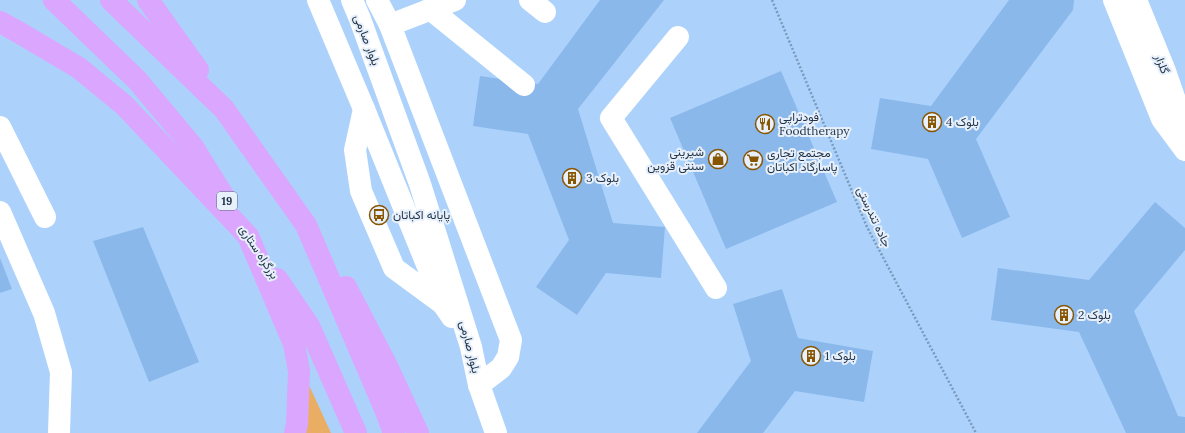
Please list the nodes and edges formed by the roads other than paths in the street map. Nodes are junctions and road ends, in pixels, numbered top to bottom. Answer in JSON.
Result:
{"nodes":[{"id":1,"x":54,"y":0,"type":"edge"},
{"id":2,"x":111,"y":0,"type":"edge"},
{"id":3,"x":148,"y":0,"type":"edge"},
{"id":4,"x":318,"y":0,"type":"edge"},
{"id":5,"x":352,"y":0,"type":"edge"},
{"id":6,"x":377,"y":0,"type":"edge"},
{"id":7,"x":455,"y":0,"type":"edge"},
{"id":8,"x":1114,"y":0,"type":"edge"},
{"id":9,"x":1136,"y":0,"type":"edge"},
{"id":10,"x":430,"y":9,"type":"junction"},
{"id":11,"x":0,"y":22,"type":"edge"},
{"id":12,"x":390,"y":25,"type":"junction"},
{"id":13,"x":678,"y":37,"type":"dead end"},
{"id":14,"x":524,"y":85,"type":"dead end"},
{"id":15,"x":224,"y":109,"type":"junction"},
{"id":16,"x":364,"y":110,"type":"junction"},
{"id":17,"x":0,"y":127,"type":"edge"},
{"id":18,"x":1185,"y":129,"type":"edge"},
{"id":19,"x":1185,"y":150,"type":"edge"},
{"id":20,"x":0,"y":212,"type":"edge"},
{"id":21,"x":45,"y":216,"type":"dead end"},
{"id":22,"x":306,"y":225,"type":"junction"},
{"id":23,"x":248,"y":236,"type":"junction"},
{"id":24,"x":716,"y":288,"type":"dead end"},
{"id":25,"x":443,"y":304,"type":"junction"},
{"id":26,"x":471,"y":347,"type":"junction"},
{"id":27,"x":479,"y":385,"type":"junction"},
{"id":28,"x":59,"y":433,"type":"edge"},
{"id":29,"x":295,"y":433,"type":"edge"},
{"id":30,"x":356,"y":433,"type":"edge"},
{"id":31,"x":394,"y":433,"type":"edge"},
{"id":32,"x":418,"y":433,"type":"edge"},
{"id":33,"x":496,"y":433,"type":"edge"}],
"edges":[{"from":1,"to":23,"type":"highway","name":"بزرگراه ستاری","number":"19"},
{"from":2,"to":15,"type":"highway"},
{"from":3,"to":15,"type":"highway"},
{"from":4,"to":16,"type":"street"},
{"from":5,"to":26,"type":"street","name":"بلوار صارمی"},
{"from":6,"to":12,"type":"street","name":"بلوار صارمی"},
{"from":7,"to":10,"type":"street"},
{"from":8,"to":19,"type":"street"},
{"from":9,"to":18,"type":"street","name":"گلزار"},
{"from":10,"to":12,"type":"street"},
{"from":10,"to":14,"type":"street"},
{"from":11,"to":23,"type":"highway"},
{"from":12,"to":27,"type":"street","name":"بلوار صارمی"},
{"from":13,"to":24,"type":"street"},
{"from":15,"to":22,"type":"highway"},
{"from":16,"to":25,"type":"street"},
{"from":16,"to":25,"type":"street"},
{"from":17,"to":21,"type":"street"},
{"from":20,"to":28,"type":"street"},
{"from":22,"to":31,"type":"highway"},
{"from":22,"to":32,"type":"highway"},
{"from":23,"to":29,"type":"highway"},
{"from":23,"to":30,"type":"highway","name":"بزرگراه ستاری","number":"19"},
{"from":25,"to":26,"type":"street"},
{"from":26,"to":27,"type":"street","name":"بلوار صارمی"},
{"from":27,"to":33,"type":"street"}]}
